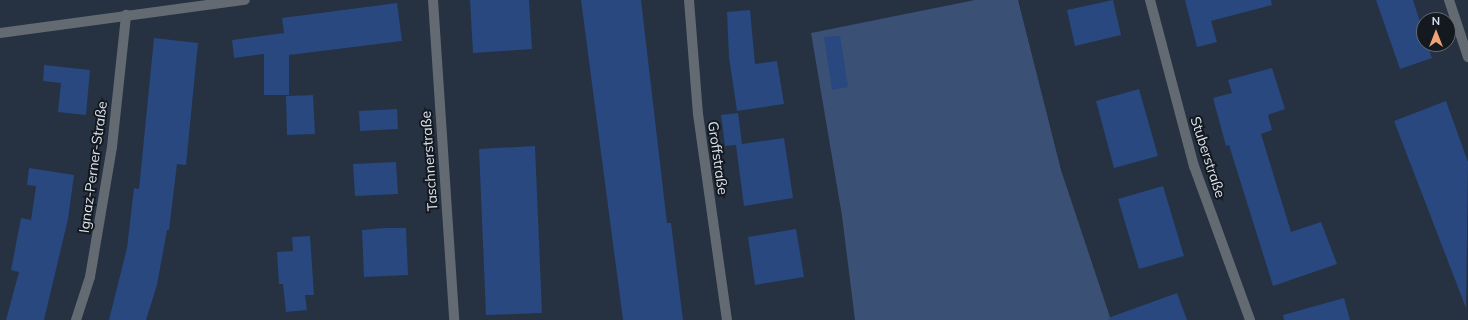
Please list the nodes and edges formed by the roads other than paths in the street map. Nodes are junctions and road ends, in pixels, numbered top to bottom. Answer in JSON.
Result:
{"nodes":[{"id":1,"x":245,"y":0,"type":"edge"},
{"id":2,"x":433,"y":0,"type":"edge"},
{"id":3,"x":689,"y":0,"type":"edge"},
{"id":4,"x":1150,"y":0,"type":"edge"},
{"id":5,"x":1448,"y":0,"type":"edge"},
{"id":6,"x":126,"y":15,"type":"junction"},
{"id":7,"x":0,"y":32,"type":"edge"},
{"id":8,"x":1468,"y":57,"type":"edge"},
{"id":9,"x":76,"y":320,"type":"edge"},
{"id":10,"x":454,"y":320,"type":"edge"},
{"id":11,"x":727,"y":320,"type":"edge"},
{"id":12,"x":1250,"y":320,"type":"edge"}],
"edges":[{"from":1,"to":6,"type":"street"},
{"from":2,"to":10,"type":"street","name":"Taschnerstraße"},
{"from":3,"to":11,"type":"street","name":"Groffstraße"},
{"from":4,"to":12,"type":"street","name":"Stuberstraße"},
{"from":5,"to":8,"type":"street"},
{"from":6,"to":7,"type":"street"},
{"from":6,"to":9,"type":"street","name":"Ignaz-Perner-Straße"}]}
